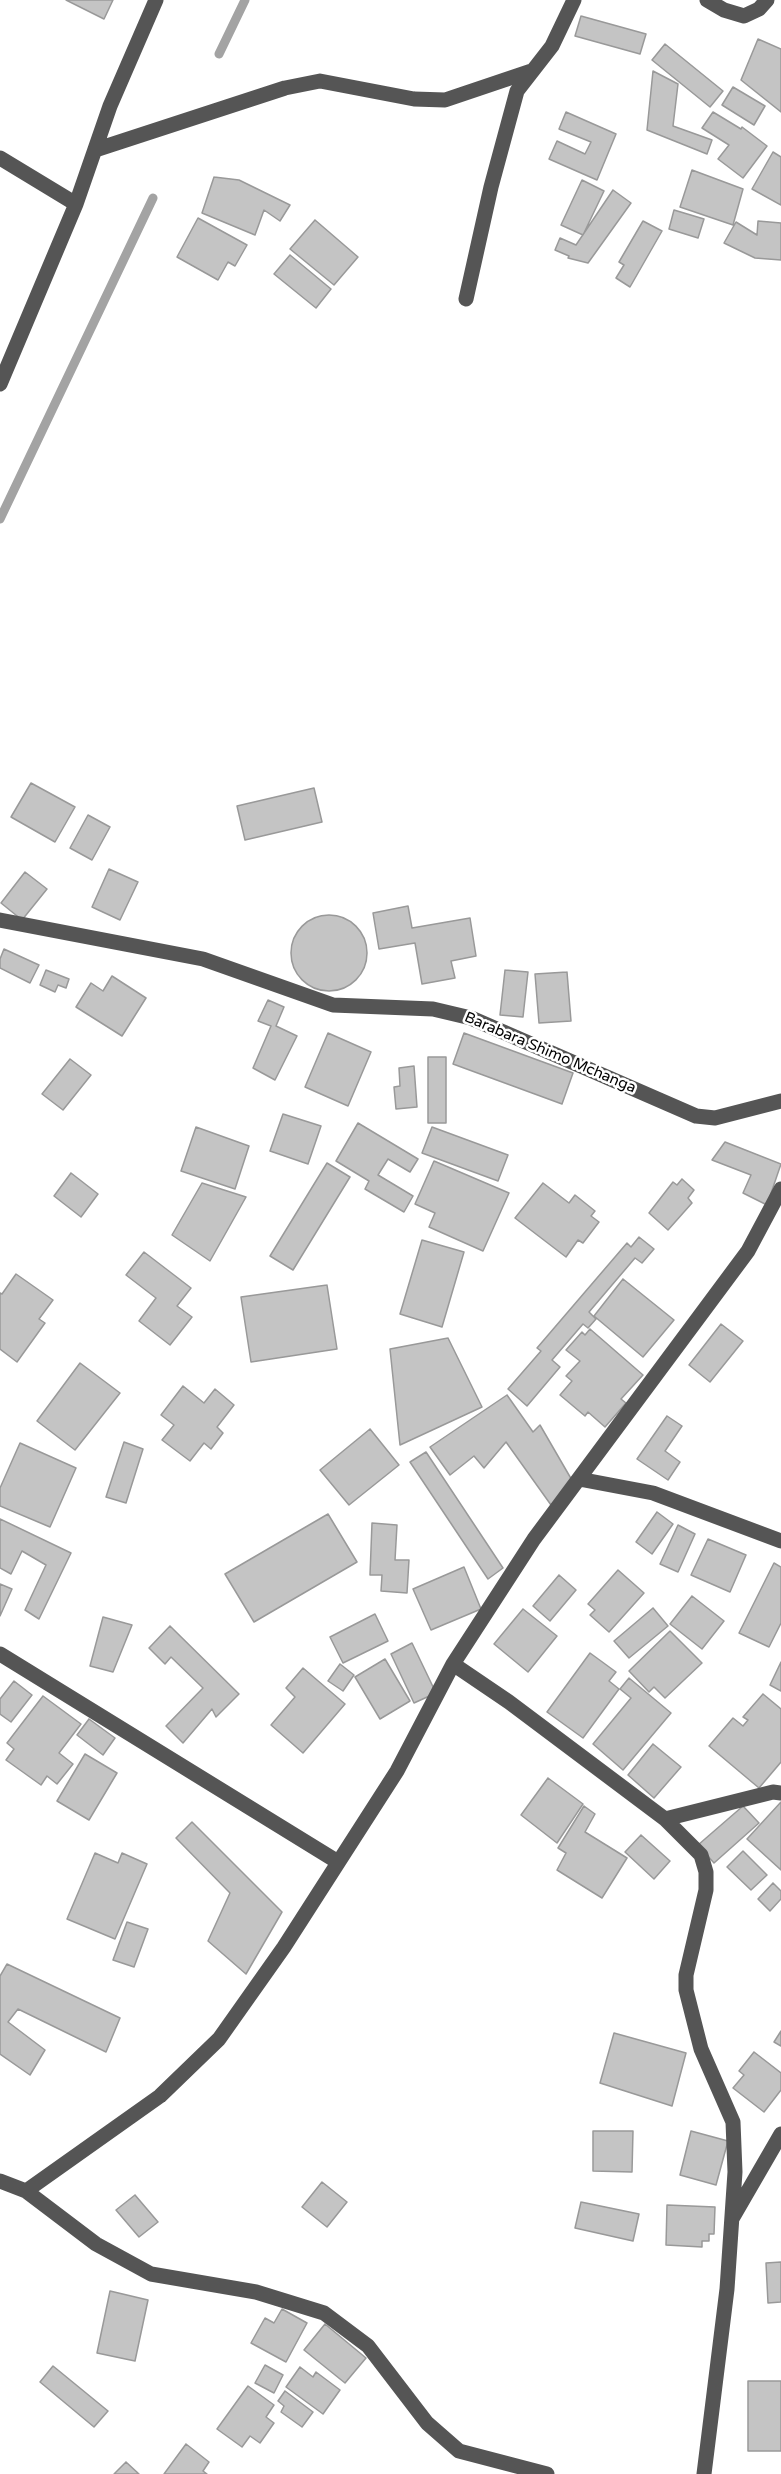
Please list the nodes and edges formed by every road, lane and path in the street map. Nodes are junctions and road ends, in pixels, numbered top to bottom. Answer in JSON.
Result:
{"nodes":[{"id":1,"x":156,"y":0,"type":"edge"},
{"id":2,"x":574,"y":0,"type":"edge"},
{"id":3,"x":707,"y":0,"type":"edge"},
{"id":4,"x":767,"y":0,"type":"edge"},
{"id":5,"x":531,"y":71,"type":"junction"},
{"id":6,"x":95,"y":150,"type":"junction"},
{"id":7,"x":0,"y":158,"type":"edge"},
{"id":8,"x":76,"y":204,"type":"junction"},
{"id":9,"x":466,"y":298,"type":"dead end"},
{"id":10,"x":0,"y":384,"type":"edge"},
{"id":11,"x":0,"y":920,"type":"edge"},
{"id":12,"x":781,"y":1101,"type":"edge"},
{"id":13,"x":781,"y":1189,"type":"edge"},
{"id":14,"x":579,"y":1479,"type":"junction"},
{"id":15,"x":781,"y":1541,"type":"edge"},
{"id":16,"x":0,"y":1654,"type":"edge"},
{"id":17,"x":453,"y":1664,"type":"junction"},
{"id":18,"x":781,"y":1793,"type":"edge"},
{"id":19,"x":665,"y":1819,"type":"junction"},
{"id":20,"x":338,"y":1862,"type":"junction"},
{"id":21,"x":781,"y":2134,"type":"edge"},
{"id":22,"x":0,"y":2181,"type":"edge"},
{"id":23,"x":26,"y":2191,"type":"junction"},
{"id":24,"x":732,"y":2219,"type":"junction"},
{"id":25,"x":546,"y":2474,"type":"edge"},
{"id":26,"x":704,"y":2474,"type":"edge"}],
"edges":[{"from":1,"to":6,"type":"street"},
{"from":2,"to":5,"type":"street"},
{"from":3,"to":4,"type":"street"},
{"from":5,"to":6,"type":"street"},
{"from":5,"to":9,"type":"street"},
{"from":6,"to":8,"type":"street"},
{"from":7,"to":8,"type":"street"},
{"from":8,"to":10,"type":"street"},
{"from":11,"to":12,"type":"street","name":"Barabara Shimo Mchanga"},
{"from":13,"to":14,"type":"street"},
{"from":14,"to":15,"type":"street"},
{"from":14,"to":17,"type":"street"},
{"from":16,"to":20,"type":"street"},
{"from":17,"to":19,"type":"street"},
{"from":17,"to":20,"type":"street"},
{"from":18,"to":19,"type":"street"},
{"from":19,"to":24,"type":"street"},
{"from":20,"to":23,"type":"street"},
{"from":21,"to":24,"type":"street"},
{"from":22,"to":23,"type":"street"},
{"from":23,"to":25,"type":"street"},
{"from":24,"to":26,"type":"street"}]}
